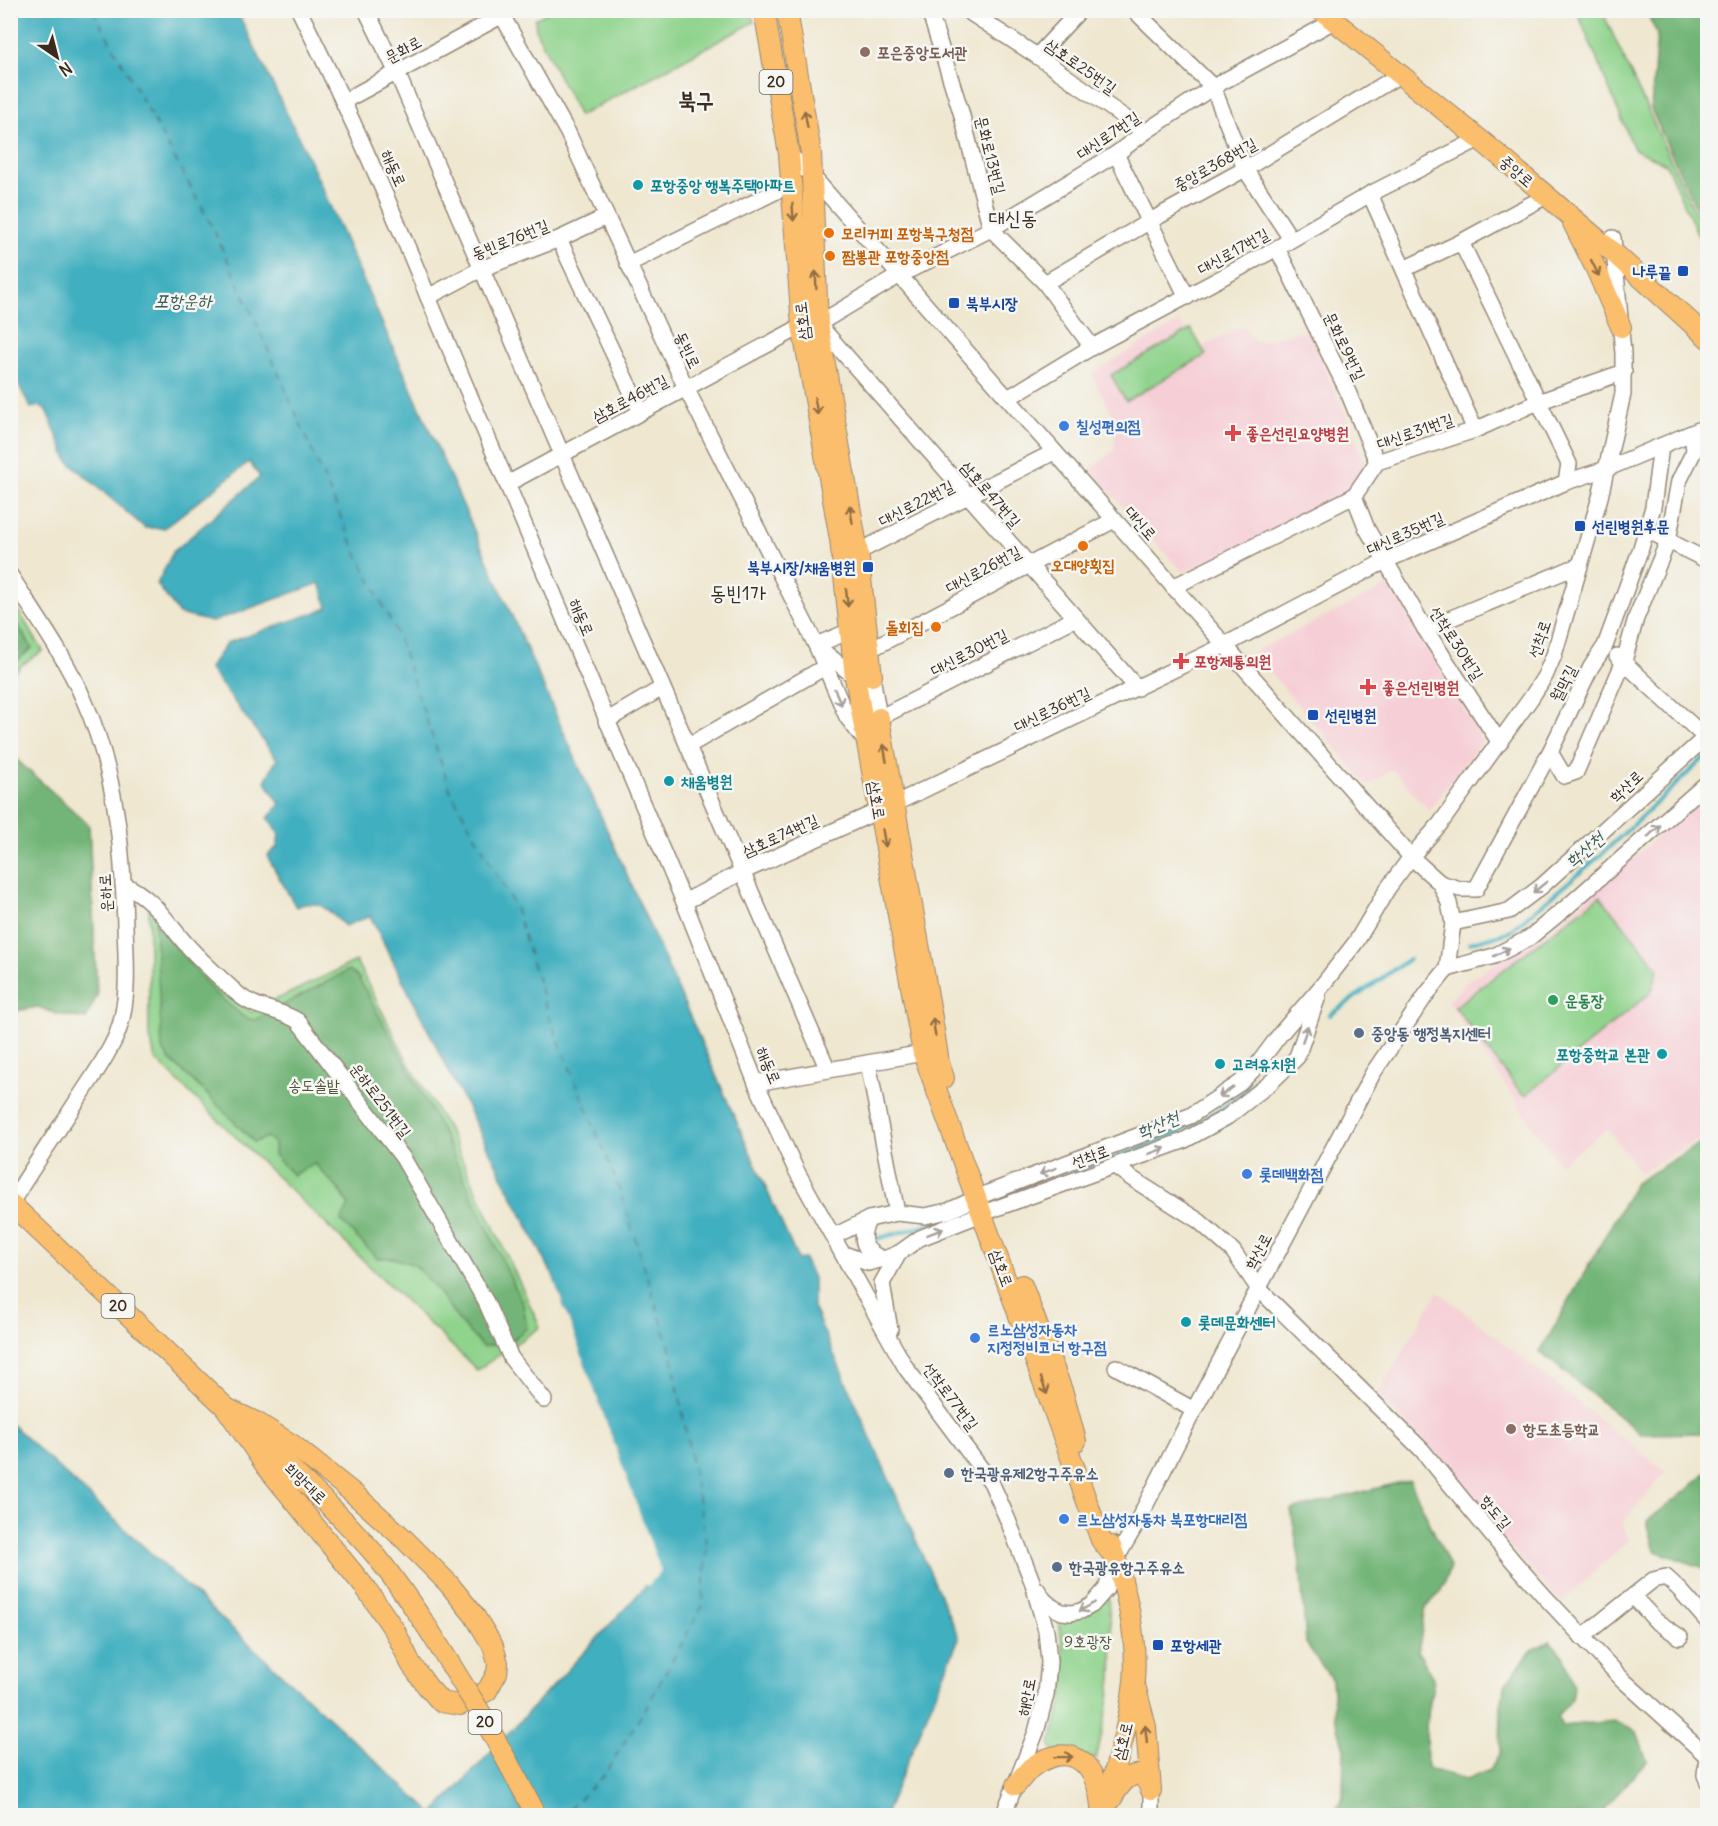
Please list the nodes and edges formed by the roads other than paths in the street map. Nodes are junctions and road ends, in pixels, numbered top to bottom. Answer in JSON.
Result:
{"nodes":[{"id":1,"x":298,"y":10,"type":"edge"},
{"id":2,"x":366,"y":10,"type":"edge"},
{"id":3,"x":764,"y":10,"type":"edge"},
{"id":4,"x":787,"y":10,"type":"edge"},
{"id":5,"x":929,"y":10,"type":"edge"},
{"id":6,"x":1080,"y":10,"type":"edge"},
{"id":7,"x":1134,"y":10,"type":"edge"},
{"id":8,"x":504,"y":12,"type":"edge"},
{"id":9,"x":971,"y":12,"type":"edge"},
{"id":10,"x":1331,"y":14,"type":"edge"},
{"id":11,"x":1037,"y":56,"type":"junction"},
{"id":12,"x":397,"y":73,"type":"junction"},
{"id":13,"x":1401,"y":74,"type":"junction"},
{"id":14,"x":1213,"y":87,"type":"junction"},
{"id":15,"x":344,"y":101,"type":"junction"},
{"id":16,"x":1145,"y":132,"type":"junction"},
{"id":17,"x":1479,"y":139,"type":"junction"},
{"id":18,"x":789,"y":154,"type":"junction"},
{"id":19,"x":1116,"y":154,"type":"junction"},
{"id":20,"x":1245,"y":169,"type":"junction"},
{"id":21,"x":813,"y":177,"type":"junction"},
{"id":22,"x":791,"y":184,"type":"junction"},
{"id":23,"x":1370,"y":194,"type":"junction"},
{"id":24,"x":1546,"y":196,"type":"junction"},
{"id":25,"x":1569,"y":215,"type":"junction"},
{"id":26,"x":606,"y":217,"type":"junction"},
{"id":27,"x":1150,"y":221,"type":"junction"},
{"id":28,"x":991,"y":229,"type":"junction"},
{"id":29,"x":559,"y":239,"type":"junction"},
{"id":30,"x":1291,"y":239,"type":"junction"},
{"id":31,"x":1461,"y":242,"type":"junction"},
{"id":32,"x":1614,"y":246,"type":"junction"},
{"id":33,"x":1277,"y":248,"type":"junction"},
{"id":34,"x":628,"y":264,"type":"junction"},
{"id":35,"x":481,"y":269,"type":"junction"},
{"id":36,"x":1404,"y":269,"type":"junction"},
{"id":37,"x":900,"y":275,"type":"junction"},
{"id":38,"x":1045,"y":283,"type":"junction"},
{"id":39,"x":428,"y":297,"type":"junction"},
{"id":40,"x":1187,"y":297,"type":"junction"},
{"id":41,"x":1707,"y":324,"type":"edge"},
{"id":42,"x":810,"y":325,"type":"junction"},
{"id":43,"x":1621,"y":327,"type":"junction"},
{"id":44,"x":1707,"y":338,"type":"edge"},
{"id":45,"x":1092,"y":347,"type":"junction"},
{"id":46,"x":1624,"y":372,"type":"junction"},
{"id":47,"x":686,"y":388,"type":"junction"},
{"id":48,"x":1008,"y":398,"type":"junction"},
{"id":49,"x":1538,"y":402,"type":"junction"},
{"id":50,"x":641,"y":412,"type":"junction"},
{"id":51,"x":1707,"y":426,"type":"edge"},
{"id":52,"x":1474,"y":430,"type":"junction"},
{"id":53,"x":1692,"y":434,"type":"junction"},
{"id":54,"x":1661,"y":446,"type":"junction"},
{"id":55,"x":1054,"y":452,"type":"junction"},
{"id":56,"x":562,"y":455,"type":"junction"},
{"id":57,"x":1377,"y":462,"type":"junction"},
{"id":58,"x":1606,"y":469,"type":"junction"},
{"id":59,"x":1566,"y":482,"type":"junction"},
{"id":60,"x":507,"y":484,"type":"junction"},
{"id":61,"x":969,"y":496,"type":"junction"},
{"id":62,"x":1354,"y":496,"type":"junction"},
{"id":63,"x":1114,"y":520,"type":"junction"},
{"id":64,"x":1647,"y":530,"type":"junction"},
{"id":65,"x":1668,"y":541,"type":"junction"},
{"id":66,"x":858,"y":552,"type":"junction"},
{"id":67,"x":1385,"y":561,"type":"junction"},
{"id":68,"x":1707,"y":561,"type":"edge"},
{"id":69,"x":1029,"y":564,"type":"junction"},
{"id":70,"x":1580,"y":565,"type":"junction"},
{"id":71,"x":10,"y":575,"type":"edge"},
{"id":72,"x":1173,"y":587,"type":"junction"},
{"id":73,"x":1076,"y":618,"type":"junction"},
{"id":74,"x":1425,"y":629,"type":"junction"},
{"id":75,"x":850,"y":632,"type":"junction"},
{"id":76,"x":816,"y":645,"type":"junction"},
{"id":77,"x":1225,"y":645,"type":"junction"},
{"id":78,"x":1605,"y":646,"type":"junction"},
{"id":79,"x":869,"y":650,"type":"junction"},
{"id":80,"x":1624,"y":661,"type":"junction"},
{"id":81,"x":825,"y":667,"type":"junction"},
{"id":82,"x":863,"y":677,"type":"junction"},
{"id":83,"x":662,"y":688,"type":"junction"},
{"id":84,"x":1137,"y":688,"type":"junction"},
{"id":85,"x":879,"y":718,"type":"junction"},
{"id":86,"x":606,"y":721,"type":"junction"},
{"id":87,"x":1706,"y":737,"type":"edge"},
{"id":88,"x":1500,"y":743,"type":"junction"},
{"id":89,"x":868,"y":744,"type":"junction"},
{"id":90,"x":688,"y":746,"type":"junction"},
{"id":91,"x":1550,"y":752,"type":"junction"},
{"id":92,"x":1707,"y":782,"type":"edge"},
{"id":93,"x":886,"y":807,"type":"junction"},
{"id":94,"x":1411,"y":857,"type":"junction"},
{"id":95,"x":742,"y":872,"type":"junction"},
{"id":96,"x":1440,"y":883,"type":"junction"},
{"id":97,"x":123,"y":884,"type":"junction"},
{"id":98,"x":684,"y":902,"type":"junction"},
{"id":99,"x":1454,"y":923,"type":"junction"},
{"id":100,"x":1447,"y":969,"type":"junction"},
{"id":101,"x":1321,"y":987,"type":"junction"},
{"id":102,"x":923,"y":1053,"type":"junction"},
{"id":103,"x":868,"y":1063,"type":"junction"},
{"id":104,"x":828,"y":1070,"type":"junction"},
{"id":105,"x":756,"y":1083,"type":"junction"},
{"id":106,"x":1115,"y":1166,"type":"junction"},
{"id":107,"x":10,"y":1203,"type":"edge"},
{"id":108,"x":985,"y":1203,"type":"junction"},
{"id":109,"x":897,"y":1213,"type":"junction"},
{"id":110,"x":869,"y":1219,"type":"junction"},
{"id":111,"x":834,"y":1236,"type":"junction"},
{"id":112,"x":899,"y":1253,"type":"junction"},
{"id":113,"x":844,"y":1254,"type":"junction"},
{"id":114,"x":884,"y":1259,"type":"junction"},
{"id":115,"x":1258,"y":1288,"type":"junction"},
{"id":116,"x":894,"y":1347,"type":"junction"},
{"id":117,"x":1116,"y":1367,"type":"dead end"},
{"id":118,"x":544,"y":1400,"type":"dead end"},
{"id":119,"x":226,"y":1408,"type":"junction"},
{"id":120,"x":1194,"y":1410,"type":"junction"},
{"id":121,"x":1116,"y":1558,"type":"junction"},
{"id":122,"x":1032,"y":1581,"type":"junction"},
{"id":123,"x":1632,"y":1596,"type":"junction"},
{"id":124,"x":1707,"y":1622,"type":"edge"},
{"id":125,"x":1582,"y":1637,"type":"junction"},
{"id":126,"x":1680,"y":1637,"type":"dead end"},
{"id":127,"x":1134,"y":1680,"type":"junction"},
{"id":128,"x":1707,"y":1757,"type":"edge"},
{"id":129,"x":1707,"y":1782,"type":"edge"},
{"id":130,"x":1016,"y":1785,"type":"junction"},
{"id":131,"x":1151,"y":1790,"type":"junction"},
{"id":132,"x":537,"y":1815,"type":"edge"},
{"id":133,"x":1003,"y":1815,"type":"edge"},
{"id":134,"x":1102,"y":1815,"type":"edge"},
{"id":135,"x":1151,"y":1815,"type":"edge"}],
"edges":[{"from":1,"to":15,"type":"street","name":"해동로"},
{"from":2,"to":12,"type":"street"},
{"from":3,"to":18,"type":"main road","name":"삼호로","number":"20"},
{"from":21,"to":4,"type":"main road","name":"삼호로","one_way":true},
{"from":5,"to":28,"type":"street","name":"문화로13번길"},
{"from":6,"to":11,"type":"street"},
{"from":7,"to":14,"type":"street"},
{"from":8,"to":12,"type":"street","name":"문화로"},
{"from":8,"to":26,"type":"street","name":"동빈로"},
{"from":9,"to":11,"type":"street","name":"삼호로25번길"},
{"from":10,"to":13,"type":"main road","name":"중앙로"},
{"from":10,"to":14,"type":"street","name":"대신로7번길"},
{"from":10,"to":32,"type":"main road","name":"중앙로"},
{"from":11,"to":16,"type":"street","name":"삼호로25번길"},
{"from":12,"to":15,"type":"street","name":"문화로"},
{"from":12,"to":35,"type":"street"},
{"from":13,"to":17,"type":"main road","name":"중앙로"},
{"from":13,"to":20,"type":"street","name":"중앙로368번길"},
{"from":14,"to":16,"type":"street","name":"대신로7번길"},
{"from":14,"to":20,"type":"street"},
{"from":15,"to":39,"type":"street","name":"해동로"},
{"from":16,"to":19,"type":"street","name":"대신로7번길"},
{"from":17,"to":23,"type":"street","name":"대신로17번길"},
{"from":17,"to":24,"type":"main road","name":"중앙로"},
{"from":18,"to":21,"type":"street","name":"대신로"},
{"from":18,"to":22,"type":"main road","name":"삼호로"},
{"from":19,"to":27,"type":"street"},
{"from":19,"to":28,"type":"street","name":"대신로7번길"},
{"from":20,"to":27,"type":"street","name":"중앙로368번길"},
{"from":20,"to":30,"type":"street"},
{"from":21,"to":37,"type":"street","name":"대신로"},
{"from":42,"to":21,"type":"main road","name":"삼호로","one_way":true},
{"from":22,"to":34,"type":"street"},
{"from":22,"to":42,"type":"main road","name":"삼호로","one_way":true},
{"from":23,"to":30,"type":"street","name":"대신로17번길"},
{"from":23,"to":36,"type":"street"},
{"from":24,"to":25,"type":"main road","name":"중앙로"},
{"from":24,"to":31,"type":"street"},
{"from":25,"to":32,"type":"main road","name":"중앙로"},
{"from":25,"to":43,"type":"main road","one_way":true},
{"from":26,"to":29,"type":"street","name":"동빈로76번길"},
{"from":26,"to":34,"type":"street","name":"동빈로"},
{"from":27,"to":38,"type":"street","name":"중앙로368번길"},
{"from":27,"to":40,"type":"street"},
{"from":28,"to":37,"type":"street","name":"대신로7번길"},
{"from":28,"to":38,"type":"street"},
{"from":29,"to":35,"type":"street","name":"동빈로76번길"},
{"from":29,"to":50,"type":"street"},
{"from":30,"to":33,"type":"street","name":"대신로17번길"},
{"from":31,"to":36,"type":"street"},
{"from":31,"to":49,"type":"street"},
{"from":32,"to":41,"type":"main road","name":"중앙로"},
{"from":32,"to":43,"type":"street","name":"선착로"},
{"from":32,"to":44,"type":"main road","name":"중앙로"},
{"from":33,"to":40,"type":"street","name":"대신로17번길"},
{"from":33,"to":57,"type":"street","name":"문화로9번길"},
{"from":34,"to":47,"type":"street","name":"동빈로"},
{"from":35,"to":39,"type":"street","name":"동빈로76번길"},
{"from":35,"to":56,"type":"street"},
{"from":36,"to":52,"type":"street"},
{"from":37,"to":42,"type":"street","name":"삼호로46번길"},
{"from":37,"to":48,"type":"street","name":"대신로"},
{"from":38,"to":45,"type":"street"},
{"from":39,"to":60,"type":"street","name":"해동로"},
{"from":40,"to":45,"type":"street","name":"대신로17번길"},
{"from":42,"to":47,"type":"street","name":"삼호로46번길"},
{"from":42,"to":61,"type":"street","name":"삼호로47번길"},
{"from":66,"to":42,"type":"main road","name":"삼호로","one_way":true},
{"from":42,"to":75,"type":"main road","name":"삼호로","one_way":true},
{"from":43,"to":46,"type":"street","name":"선착로"},
{"from":45,"to":48,"type":"street","name":"대신로17번길"},
{"from":46,"to":49,"type":"street","name":"대신로31번길"},
{"from":46,"to":58,"type":"street","name":"선착로"},
{"from":47,"to":50,"type":"street","name":"삼호로46번길"},
{"from":47,"to":76,"type":"street","name":"동빈로"},
{"from":48,"to":55,"type":"street","name":"대신로"},
{"from":49,"to":52,"type":"street","name":"대신로31번길"},
{"from":49,"to":59,"type":"street"},
{"from":50,"to":56,"type":"street","name":"삼호로46번길"},
{"from":51,"to":53,"type":"street","name":"대신로35번길"},
{"from":52,"to":57,"type":"street","name":"대신로31번길"},
{"from":53,"to":54,"type":"street","name":"대신로35번길"},
{"from":53,"to":65,"type":"street"},
{"from":54,"to":58,"type":"street","name":"대신로35번길"},
{"from":54,"to":64,"type":"street","name":"월막길"},
{"from":55,"to":61,"type":"street","name":"대신로22번길"},
{"from":55,"to":63,"type":"street","name":"대신로"},
{"from":56,"to":60,"type":"street","name":"삼호로46번길"},
{"from":56,"to":83,"type":"street"},
{"from":57,"to":62,"type":"street","name":"대신로31번길"},
{"from":58,"to":59,"type":"street","name":"대신로35번길"},
{"from":58,"to":70,"type":"street","name":"선착로"},
{"from":59,"to":67,"type":"street","name":"대신로35번길"},
{"from":60,"to":86,"type":"street","name":"해동로"},
{"from":61,"to":66,"type":"street","name":"대신로22번길"},
{"from":61,"to":69,"type":"street","name":"삼호로47번길"},
{"from":62,"to":67,"type":"street","name":"선착로30번길"},
{"from":62,"to":72,"type":"street","name":"대신로31번길"},
{"from":63,"to":69,"type":"street","name":"대신로26번길"},
{"from":63,"to":72,"type":"street","name":"대신로"},
{"from":64,"to":65,"type":"street"},
{"from":64,"to":78,"type":"street","name":"월막길"},
{"from":65,"to":68,"type":"street"},
{"from":65,"to":80,"type":"street"},
{"from":66,"to":79,"type":"main road","name":"삼호로"},
{"from":67,"to":74,"type":"street","name":"선착로30번길"},
{"from":67,"to":77,"type":"street","name":"대신로35번길"},
{"from":69,"to":73,"type":"street","name":"삼호로47번길"},
{"from":69,"to":79,"type":"street","name":"대신로26번길"},
{"from":70,"to":74,"type":"street"},
{"from":70,"to":88,"type":"street","name":"선착로"},
{"from":71,"to":97,"type":"street","name":"운하로"},
{"from":72,"to":77,"type":"street","name":"대신로"},
{"from":73,"to":84,"type":"street","name":"삼호로47번길"},
{"from":73,"to":85,"type":"street","name":"대신로30번길"},
{"from":74,"to":88,"type":"street","name":"선착로30번길"},
{"from":75,"to":76,"type":"street"},
{"from":75,"to":82,"type":"main road","name":"삼호로"},
{"from":76,"to":81,"type":"street"},
{"from":76,"to":82,"type":"street","name":"동빈로"},
{"from":77,"to":84,"type":"street","name":"대신로36번길"},
{"from":77,"to":94,"type":"street","name":"대신로"},
{"from":78,"to":80,"type":"street"},
{"from":78,"to":91,"type":"street","name":"월막길"},
{"from":79,"to":82,"type":"main road","name":"삼호로"},
{"from":80,"to":87,"type":"street"},
{"from":80,"to":91,"type":"street"},
{"from":81,"to":89,"type":"street","one_way":true},
{"from":81,"to":90,"type":"street"},
{"from":82,"to":85,"type":"street","name":"삼호로"},
{"from":82,"to":89,"type":"main road","name":"삼호로"},
{"from":83,"to":86,"type":"street"},
{"from":83,"to":90,"type":"street"},
{"from":84,"to":93,"type":"street","name":"대신로36번길"},
{"from":93,"to":85,"type":"main road","name":"삼호로","one_way":true},
{"from":86,"to":98,"type":"street","name":"해동로"},
{"from":87,"to":99,"type":"street","name":"학산로","one_way":true},
{"from":88,"to":94,"type":"street","name":"선착로"},
{"from":89,"to":93,"type":"main road","name":"삼호로"},
{"from":90,"to":95,"type":"street"},
{"from":91,"to":96,"type":"street","name":"월막길"},
{"from":100,"to":92,"type":"street","one_way":true},
{"from":93,"to":95,"type":"street","name":"삼호로74번길"},
{"from":93,"to":102,"type":"main road","name":"삼호로","one_way":true},
{"from":108,"to":93,"type":"main road","name":"삼호로","one_way":true},
{"from":94,"to":96,"type":"street","name":"대신로"},
{"from":94,"to":101,"type":"street","name":"선착로"},
{"from":95,"to":98,"type":"street","name":"삼호로74번길"},
{"from":95,"to":104,"type":"street"},
{"from":96,"to":99,"type":"street","name":"대신로"},
{"from":97,"to":107,"type":"street","name":"운하로"},
{"from":97,"to":118,"type":"street","name":"운하로251번길"},
{"from":98,"to":105,"type":"street","name":"해동로"},
{"from":99,"to":100,"type":"street","name":"학산로"},
{"from":100,"to":115,"type":"street","name":"학산로"},
{"from":106,"to":101,"type":"street","name":"선착로","one_way":true},
{"from":101,"to":108,"type":"street","name":"선착로","one_way":true},
{"from":102,"to":103,"type":"street"},
{"from":102,"to":108,"type":"main road","name":"삼호로"},
{"from":103,"to":104,"type":"street"},
{"from":103,"to":109,"type":"street"},
{"from":104,"to":105,"type":"street"},
{"from":105,"to":111,"type":"street","name":"해동로"},
{"from":106,"to":108,"type":"street","name":"선착로"},
{"from":106,"to":115,"type":"street","name":"항도길"},
{"from":107,"to":119,"type":"main road","name":"희망대로","number":"20"},
{"from":108,"to":109,"type":"street","name":"선착로"},
{"from":112,"to":108,"type":"street","name":"선착로","one_way":true},
{"from":108,"to":121,"type":"main road","name":"삼호로"},
{"from":109,"to":110,"type":"street","name":"선착로"},
{"from":110,"to":111,"type":"street","name":"선착로"},
{"from":110,"to":114,"type":"street"},
{"from":111,"to":113,"type":"street","name":"선착로77번길"},
{"from":112,"to":114,"type":"street","name":"선착로"},
{"from":112,"to":116,"type":"street"},
{"from":113,"to":114,"type":"street","name":"선착로"},
{"from":113,"to":116,"type":"street","name":"선착로77번길"},
{"from":115,"to":120,"type":"street","name":"학산로"},
{"from":115,"to":125,"type":"street","name":"항도길"},
{"from":116,"to":122,"type":"street","name":"선착로77번길"},
{"from":117,"to":120,"type":"street"},
{"from":119,"to":119,"type":"main road"},
{"from":119,"to":132,"type":"main road","name":"희망대로","number":"20","bridge":true},
{"from":120,"to":121,"type":"street","name":"학산로"},
{"from":121,"to":122,"type":"street","name":"학산로","one_way":true},
{"from":121,"to":127,"type":"main road","name":"삼호로"},
{"from":122,"to":130,"type":"street","name":"해안로"},
{"from":123,"to":124,"type":"street"},
{"from":123,"to":125,"type":"street"},
{"from":123,"to":126,"type":"street"},
{"from":125,"to":128,"type":"street","name":"항도길"},
{"from":131,"to":127,"type":"main road","one_way":true},
{"from":127,"to":134,"type":"main road","name":"삼호로"},
{"from":128,"to":129,"type":"street","name":"항도길"},
{"from":130,"to":133,"type":"street","name":"해안로"},
{"from":130,"to":134,"type":"main road","one_way":true},
{"from":131,"to":134,"type":"main road"},
{"from":131,"to":135,"type":"street"}]}
